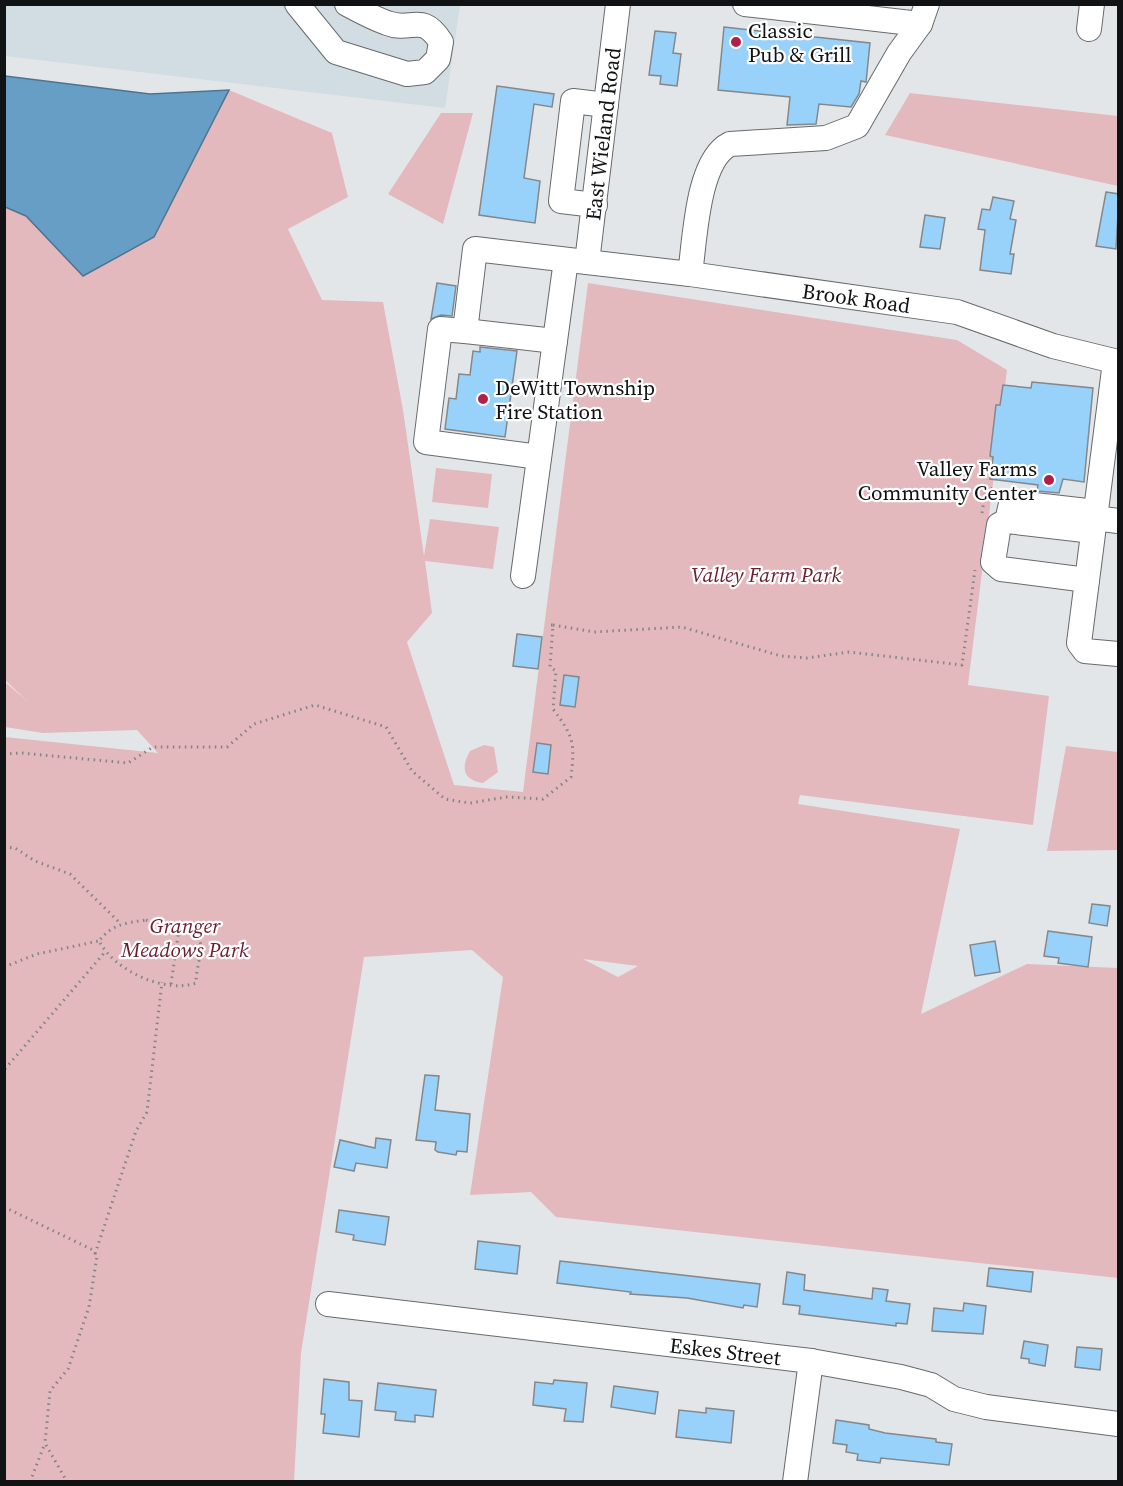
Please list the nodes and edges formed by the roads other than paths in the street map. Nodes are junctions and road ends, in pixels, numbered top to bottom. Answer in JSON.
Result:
{"nodes":[{"id":1,"x":297,"y":4,"type":"edge"},
{"id":2,"x":347,"y":4,"type":"edge"},
{"id":3,"x":618,"y":4,"type":"edge"},
{"id":4,"x":745,"y":4,"type":"edge"},
{"id":5,"x":1092,"y":4,"type":"edge"},
{"id":6,"x":923,"y":14,"type":"edge"},
{"id":7,"x":1089,"y":29,"type":"dead end"},
{"id":8,"x":606,"y":105,"type":"junction"},
{"id":9,"x":595,"y":205,"type":"junction"},
{"id":10,"x":577,"y":261,"type":"junction"},
{"id":11,"x":690,"y":274,"type":"junction"},
{"id":12,"x":465,"y":331,"type":"junction"},
{"id":13,"x":555,"y":341,"type":"junction"},
{"id":14,"x":1117,"y":362,"type":"edge"},
{"id":15,"x":539,"y":457,"type":"junction"},
{"id":16,"x":1101,"y":521,"type":"edge"},
{"id":17,"x":523,"y":576,"type":"dead end"},
{"id":18,"x":1087,"y":580,"type":"junction"},
{"id":19,"x":1119,"y":654,"type":"edge"},
{"id":20,"x":328,"y":1304,"type":"dead end"},
{"id":21,"x":811,"y":1361,"type":"junction"},
{"id":22,"x":1119,"y":1424,"type":"edge"},
{"id":23,"x":795,"y":1482,"type":"edge"}],
"edges":[{"from":1,"to":2,"type":"street"},
{"from":3,"to":8,"type":"street","name":"East Wieland Road"},
{"from":4,"to":6,"type":"street"},
{"from":5,"to":7,"type":"street"},
{"from":6,"to":11,"type":"street"},
{"from":8,"to":9,"type":"street","name":"East Wieland Road"},
{"from":8,"to":9,"type":"street"},
{"from":9,"to":10,"type":"street","name":"East Wieland Road"},
{"from":10,"to":11,"type":"street","name":"Brook Road"},
{"from":10,"to":12,"type":"street","name":"Brook Road"},
{"from":10,"to":13,"type":"street","name":"East Wieland Road"},
{"from":11,"to":14,"type":"street","name":"Brook Road"},
{"from":12,"to":13,"type":"street"},
{"from":12,"to":15,"type":"street"},
{"from":13,"to":15,"type":"street","name":"East Wieland Road"},
{"from":14,"to":16,"type":"street"},
{"from":15,"to":17,"type":"street","name":"East Wieland Road"},
{"from":16,"to":18,"type":"street"},
{"from":16,"to":18,"type":"street"},
{"from":18,"to":19,"type":"street"},
{"from":20,"to":21,"type":"street","name":"Eskes Street"},
{"from":21,"to":22,"type":"street","name":"Eskes Street"},
{"from":21,"to":23,"type":"street"}]}
